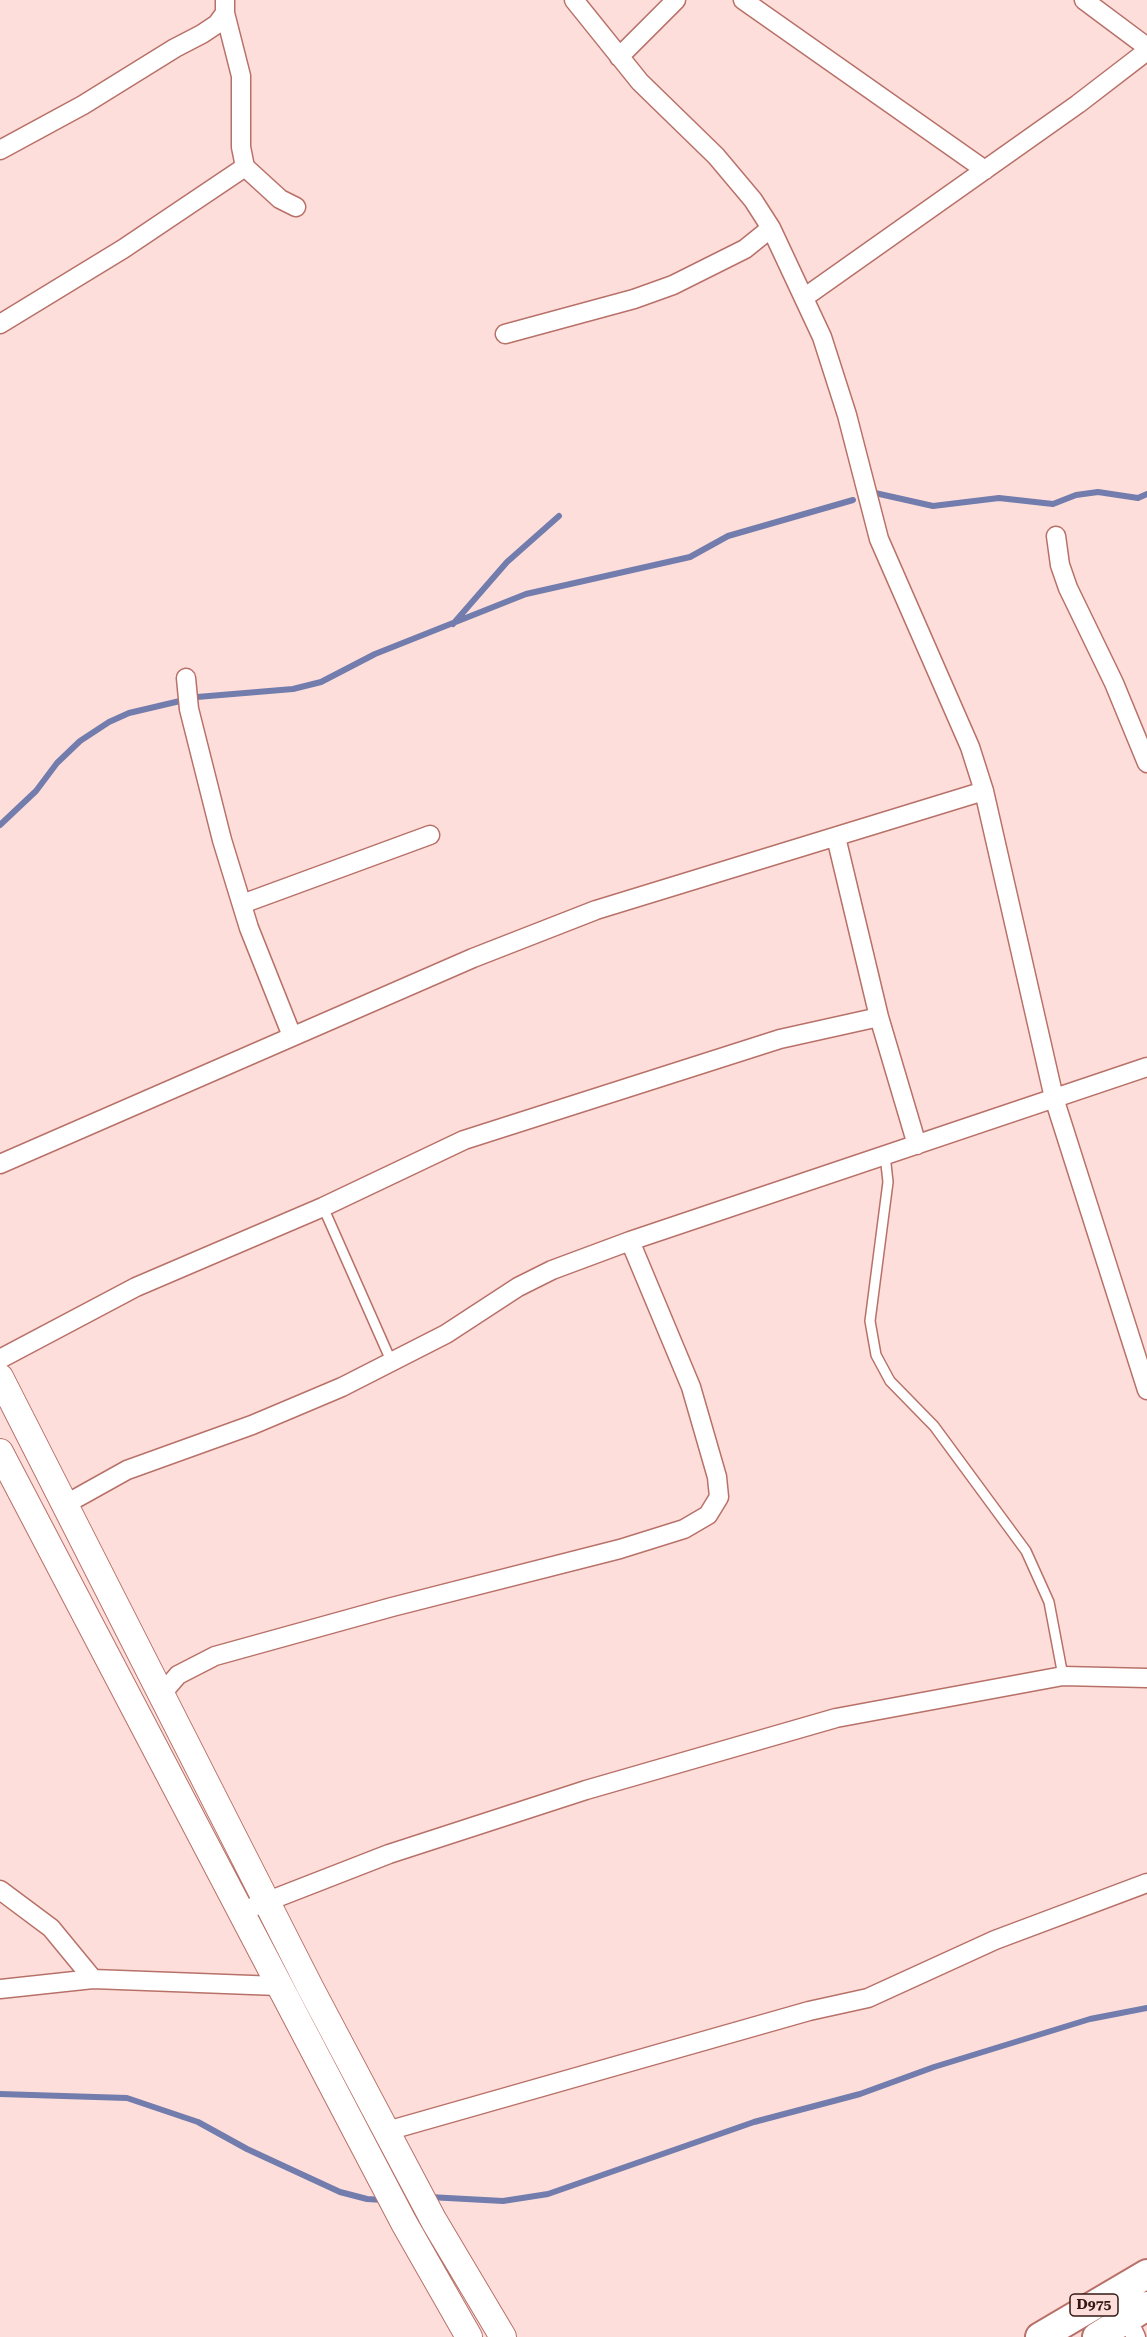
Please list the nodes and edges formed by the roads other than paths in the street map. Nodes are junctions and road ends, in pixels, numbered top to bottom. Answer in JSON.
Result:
{"nodes":[{"id":1,"x":574,"y":0,"type":"edge"},
{"id":2,"x":675,"y":0,"type":"edge"},
{"id":3,"x":743,"y":0,"type":"edge"},
{"id":4,"x":1084,"y":0,"type":"edge"},
{"id":5,"x":225,"y":6,"type":"edge"},
{"id":6,"x":1147,"y":47,"type":"edge"},
{"id":7,"x":1147,"y":51,"type":"edge"},
{"id":8,"x":620,"y":57,"type":"junction"},
{"id":9,"x":0,"y":150,"type":"edge"},
{"id":10,"x":245,"y":167,"type":"junction"},
{"id":11,"x":985,"y":170,"type":"junction"},
{"id":12,"x":296,"y":207,"type":"dead end"},
{"id":13,"x":771,"y":228,"type":"junction"},
{"id":14,"x":805,"y":297,"type":"junction"},
{"id":15,"x":0,"y":324,"type":"edge"},
{"id":16,"x":506,"y":334,"type":"dead end"},
{"id":17,"x":1056,"y":536,"type":"dead end"},
{"id":18,"x":186,"y":683,"type":"dead end"},
{"id":19,"x":1147,"y":763,"type":"edge"},
{"id":20,"x":984,"y":791,"type":"junction"},
{"id":21,"x":430,"y":835,"type":"dead end"},
{"id":22,"x":836,"y":837,"type":"junction"},
{"id":23,"x":242,"y":904,"type":"junction"},
{"id":24,"x":879,"y":1017,"type":"junction"},
{"id":25,"x":292,"y":1036,"type":"junction"},
{"id":26,"x":1147,"y":1067,"type":"edge"},
{"id":27,"x":1054,"y":1098,"type":"junction"},
{"id":28,"x":917,"y":1145,"type":"junction"},
{"id":29,"x":885,"y":1155,"type":"junction"},
{"id":30,"x":0,"y":1164,"type":"edge"},
{"id":31,"x":322,"y":1207,"type":"junction"},
{"id":32,"x":630,"y":1240,"type":"junction"},
{"id":33,"x":0,"y":1359,"type":"edge"},
{"id":34,"x":392,"y":1363,"type":"junction"},
{"id":35,"x":0,"y":1377,"type":"edge"},
{"id":36,"x":1147,"y":1390,"type":"edge"},
{"id":37,"x":0,"y":1452,"type":"edge"},
{"id":38,"x":66,"y":1504,"type":"junction"},
{"id":39,"x":1063,"y":1676,"type":"junction"},
{"id":40,"x":1147,"y":1678,"type":"edge"},
{"id":41,"x":160,"y":1696,"type":"junction"},
{"id":42,"x":1147,"y":1883,"type":"edge"},
{"id":43,"x":0,"y":1890,"type":"edge"},
{"id":44,"x":266,"y":1900,"type":"junction"},
{"id":45,"x":240,"y":1912,"type":"junction"},
{"id":46,"x":93,"y":1979,"type":"junction"},
{"id":47,"x":278,"y":1986,"type":"junction"},
{"id":48,"x":0,"y":1989,"type":"edge"},
{"id":49,"x":387,"y":2131,"type":"junction"},
{"id":50,"x":1147,"y":2274,"type":"edge"},
{"id":51,"x":1137,"y":2320,"type":"edge"},
{"id":52,"x":466,"y":2337,"type":"edge"},
{"id":53,"x":503,"y":2337,"type":"edge"},
{"id":54,"x":1040,"y":2337,"type":"edge"},
{"id":55,"x":1097,"y":2337,"type":"edge"}],
"edges":[{"from":1,"to":8,"type":"street"},
{"from":2,"to":8,"type":"street"},
{"from":3,"to":11,"type":"street"},
{"from":4,"to":6,"type":"street"},
{"from":5,"to":9,"type":"street"},
{"from":5,"to":10,"type":"street"},
{"from":7,"to":11,"type":"street"},
{"from":8,"to":13,"type":"street"},
{"from":10,"to":12,"type":"street"},
{"from":10,"to":15,"type":"street"},
{"from":11,"to":14,"type":"street"},
{"from":13,"to":14,"type":"street"},
{"from":13,"to":16,"type":"street"},
{"from":14,"to":20,"type":"street"},
{"from":17,"to":19,"type":"street"},
{"from":18,"to":23,"type":"street"},
{"from":20,"to":22,"type":"street"},
{"from":20,"to":27,"type":"street"},
{"from":21,"to":23,"type":"street"},
{"from":22,"to":24,"type":"street"},
{"from":22,"to":25,"type":"street"},
{"from":23,"to":25,"type":"street"},
{"from":24,"to":28,"type":"street"},
{"from":24,"to":31,"type":"street"},
{"from":25,"to":30,"type":"street"},
{"from":26,"to":27,"type":"street"},
{"from":27,"to":28,"type":"street"},
{"from":27,"to":36,"type":"street"},
{"from":28,"to":29,"type":"street"},
{"from":29,"to":32,"type":"street"},
{"from":29,"to":39,"type":"lane"},
{"from":31,"to":33,"type":"street"},
{"from":31,"to":34,"type":"lane"},
{"from":32,"to":34,"type":"street"},
{"from":32,"to":41,"type":"street"},
{"from":34,"to":38,"type":"street"},
{"from":35,"to":38,"type":"main road"},
{"from":37,"to":45,"type":"main road"},
{"from":38,"to":41,"type":"main road"},
{"from":39,"to":40,"type":"street"},
{"from":39,"to":44,"type":"street"},
{"from":41,"to":44,"type":"main road"},
{"from":42,"to":49,"type":"street"},
{"from":43,"to":46,"type":"street"},
{"from":44,"to":45,"type":"street"},
{"from":44,"to":49,"type":"main road"},
{"from":45,"to":47,"type":"main road"},
{"from":46,"to":47,"type":"street"},
{"from":46,"to":48,"type":"street"},
{"from":47,"to":52,"type":"main road"},
{"from":49,"to":53,"type":"main road"},
{"from":50,"to":54,"type":"main road","number":"D975"},
{"from":51,"to":55,"type":"main road"}]}
